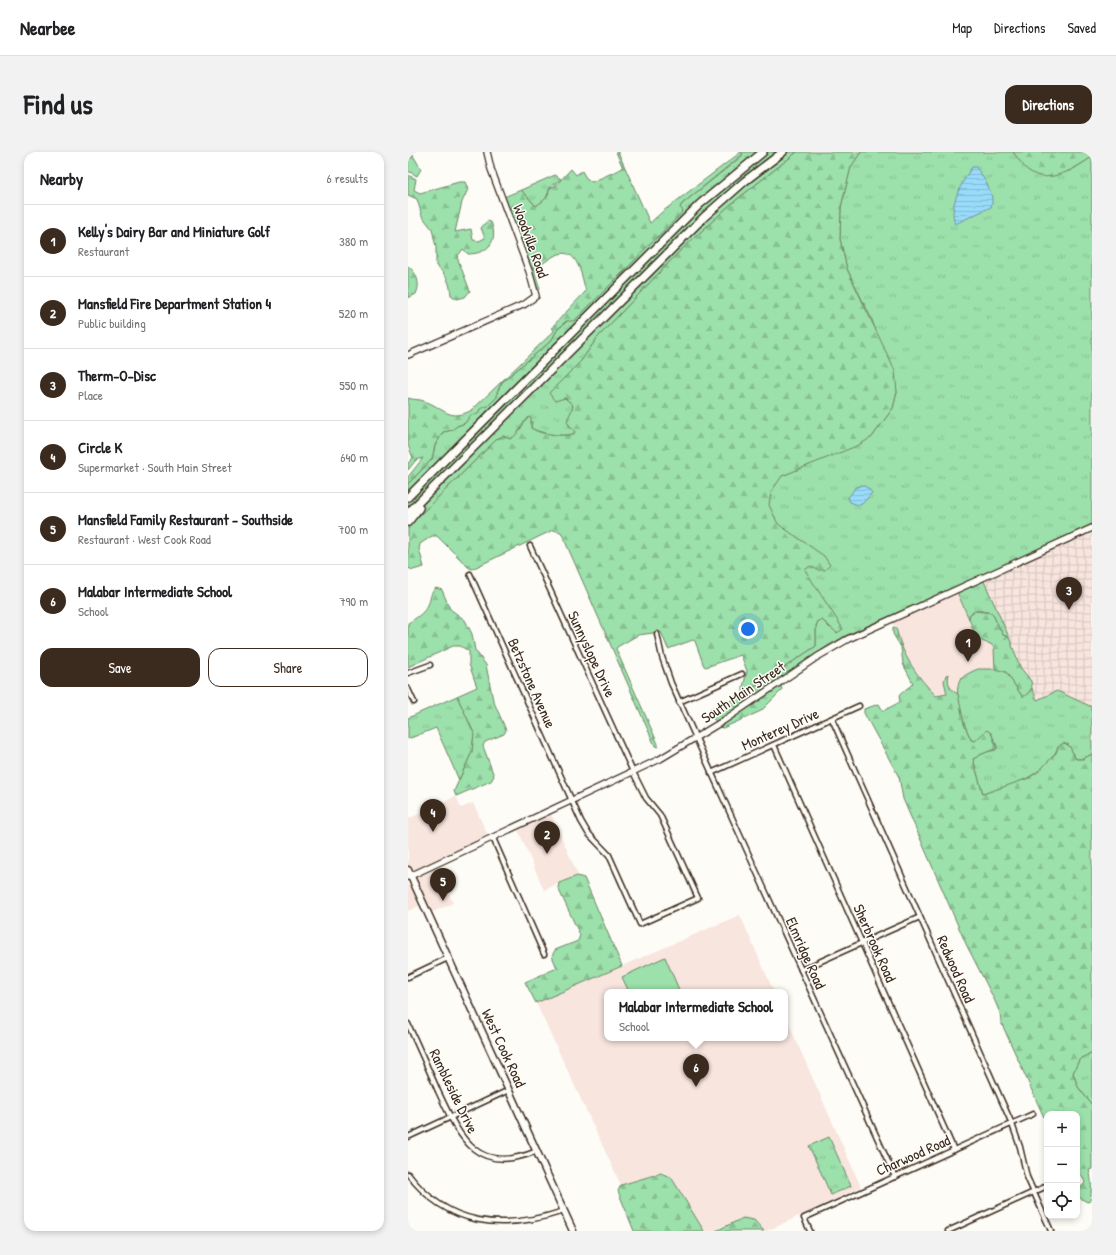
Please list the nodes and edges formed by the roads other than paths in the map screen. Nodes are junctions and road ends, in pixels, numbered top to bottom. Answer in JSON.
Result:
{"nodes":[{"id":1,"x":487,"y":152,"type":"edge"},
{"id":2,"x":763,"y":152,"type":"edge"},
{"id":3,"x":783,"y":152,"type":"edge"},
{"id":4,"x":408,"y":354,"type":"edge"},
{"id":5,"x":478,"y":443,"type":"junction"},
{"id":6,"x":433,"y":472,"type":"junction"},
{"id":7,"x":408,"y":493,"type":"edge"},
{"id":8,"x":408,"y":497,"type":"edge"},
{"id":9,"x":408,"y":513,"type":"edge"},
{"id":10,"x":408,"y":522,"type":"edge"},
{"id":11,"x":1092,"y":528,"type":"edge"},
{"id":12,"x":530,"y":546,"type":"dead end"},
{"id":13,"x":470,"y":574,"type":"dead end"},
{"id":14,"x":657,"y":634,"type":"dead end"},
{"id":15,"x":430,"y":665,"type":"dead end"},
{"id":16,"x":408,"y":673,"type":"edge"},
{"id":17,"x":742,"y":674,"type":"dead end"},
{"id":18,"x":408,"y":689,"type":"edge"},
{"id":19,"x":414,"y":702,"type":"dead end"},
{"id":20,"x":679,"y":702,"type":"junction"},
{"id":21,"x":859,"y":706,"type":"dead end"},
{"id":22,"x":832,"y":719,"type":"junction"},
{"id":23,"x":696,"y":738,"type":"junction"},
{"id":24,"x":774,"y":745,"type":"junction"},
{"id":25,"x":633,"y":772,"type":"junction"},
{"id":26,"x":711,"y":773,"type":"junction"},
{"id":27,"x":572,"y":801,"type":"junction"},
{"id":28,"x":493,"y":838,"type":"junction"},
{"id":29,"x":409,"y":874,"type":"edge"},
{"id":30,"x":920,"y":917,"type":"junction"},
{"id":31,"x":640,"y":924,"type":"joint"},
{"id":32,"x":862,"y":943,"type":"junction"},
{"id":33,"x":544,"y":954,"type":"dead end"},
{"id":34,"x":448,"y":958,"type":"junction"},
{"id":35,"x":801,"y":970,"type":"junction"},
{"id":36,"x":408,"y":977,"type":"edge"},
{"id":37,"x":408,"y":1024,"type":"edge"},
{"id":38,"x":509,"y":1090,"type":"junction"},
{"id":39,"x":1033,"y":1114,"type":"dead end"},
{"id":40,"x":450,"y":1117,"type":"junction"},
{"id":41,"x":1012,"y":1124,"type":"junction"},
{"id":42,"x":408,"y":1137,"type":"edge"},
{"id":43,"x":954,"y":1150,"type":"junction"},
{"id":44,"x":537,"y":1151,"type":"junction"},
{"id":45,"x":408,"y":1174,"type":"edge"},
{"id":46,"x":895,"y":1177,"type":"junction"},
{"id":47,"x":1044,"y":1187,"type":"edge"},
{"id":48,"x":1033,"y":1192,"type":"junction"},
{"id":49,"x":564,"y":1211,"type":"junction"},
{"id":50,"x":573,"y":1231,"type":"edge"},
{"id":51,"x":810,"y":1231,"type":"edge"},
{"id":52,"x":948,"y":1231,"type":"edge"},
{"id":53,"x":1051,"y":1231,"type":"edge"}],
"edges":[{"from":1,"to":4,"type":"street","name":"Woodville Road"},
{"from":2,"to":6,"type":"highway"},
{"from":3,"to":5,"type":"highway"},
{"from":5,"to":9,"type":"highway"},
{"from":5,"to":10,"type":"highway"},
{"from":6,"to":7,"type":"highway"},
{"from":6,"to":8,"type":"highway"},
{"from":11,"to":23,"type":"street","name":"South Main Street"},
{"from":12,"to":25,"type":"street","name":"Sunnyslope Drive"},
{"from":13,"to":27,"type":"street","name":"Betzstone Avenue"},
{"from":14,"to":20,"type":"street","name":"Elmridge Road"},
{"from":15,"to":16,"type":"street"},
{"from":17,"to":20,"type":"street"},
{"from":18,"to":19,"type":"street"},
{"from":20,"to":23,"type":"street","name":"Elmridge Road"},
{"from":21,"to":22,"type":"street","name":"Monterey Drive"},
{"from":22,"to":24,"type":"street","name":"Monterey Drive"},
{"from":22,"to":30,"type":"street","name":"Redwood Road"},
{"from":23,"to":25,"type":"street","name":"South Main Street"},
{"from":23,"to":26,"type":"street","name":"Elmridge Road"},
{"from":24,"to":26,"type":"street","name":"Monterey Drive"},
{"from":24,"to":32,"type":"street","name":"Sherbrook Road"},
{"from":25,"to":27,"type":"street","name":"South Main Street"},
{"from":25,"to":31,"type":"street","name":"Sunnyslope Drive"},
{"from":26,"to":35,"type":"street","name":"Elmridge Road"},
{"from":27,"to":28,"type":"street","name":"South Main Street"},
{"from":27,"to":31,"type":"street","name":"Betzstone Avenue"},
{"from":28,"to":29,"type":"street","name":"South Main Street"},
{"from":28,"to":33,"type":"street"},
{"from":29,"to":34,"type":"main road","name":"West Cook Road"},
{"from":30,"to":32,"type":"street"},
{"from":30,"to":41,"type":"street","name":"Redwood Road"},
{"from":32,"to":35,"type":"street"},
{"from":32,"to":43,"type":"street","name":"Sherbrook Road"},
{"from":34,"to":36,"type":"street"},
{"from":34,"to":38,"type":"main road","name":"West Cook Road"},
{"from":35,"to":46,"type":"street","name":"Elmridge Road"},
{"from":37,"to":40,"type":"street","name":"Rambleside Drive"},
{"from":38,"to":40,"type":"street"},
{"from":38,"to":44,"type":"main road","name":"West Cook Road"},
{"from":39,"to":41,"type":"street","name":"Charwood Road"},
{"from":40,"to":42,"type":"street"},
{"from":40,"to":44,"type":"street","name":"Rambleside Drive"},
{"from":41,"to":43,"type":"street","name":"Charwood Road"},
{"from":41,"to":48,"type":"street","name":"Redwood Road"},
{"from":43,"to":46,"type":"street","name":"Charwood Road"},
{"from":44,"to":49,"type":"main road","name":"West Cook Road"},
{"from":45,"to":49,"type":"street"},
{"from":46,"to":51,"type":"street","name":"Charwood Road"},
{"from":47,"to":48,"type":"street"},
{"from":48,"to":52,"type":"street"},
{"from":48,"to":53,"type":"street","name":"Redwood Road"},
{"from":49,"to":50,"type":"main road","name":"West Cook Road"}]}
